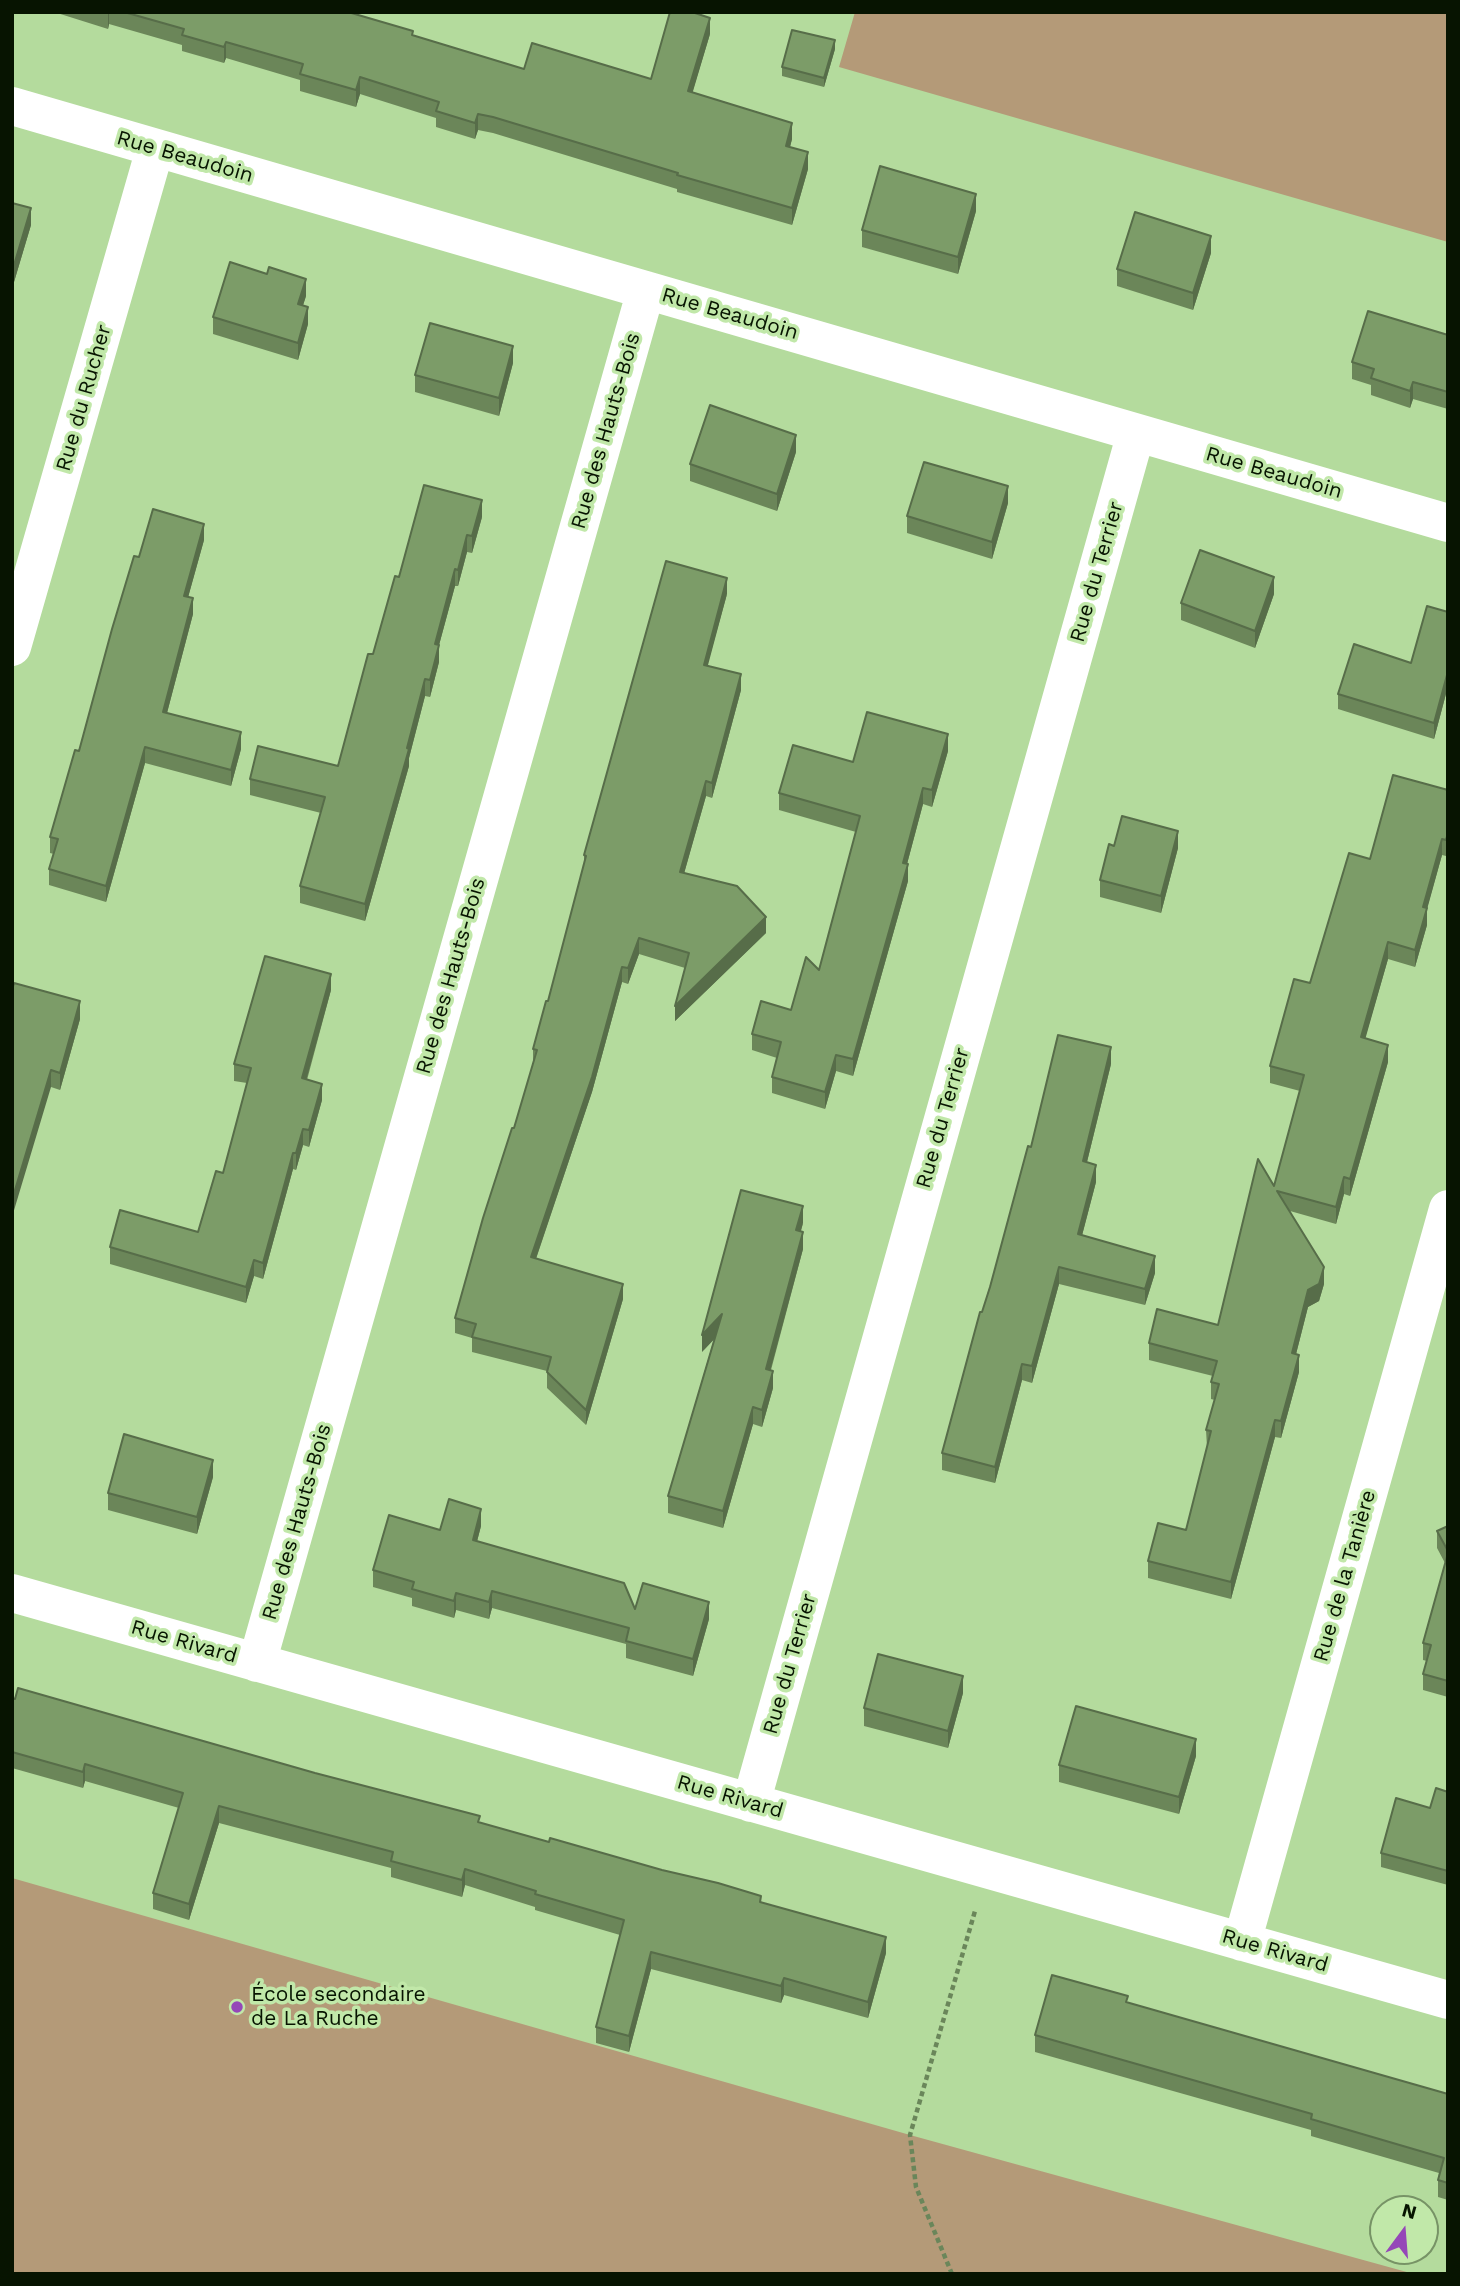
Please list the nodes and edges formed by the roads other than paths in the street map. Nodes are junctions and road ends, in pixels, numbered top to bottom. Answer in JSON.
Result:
{"nodes":[{"id":1,"x":12,"y":106,"type":"edge"},
{"id":2,"x":155,"y":149,"type":"junction"},
{"id":3,"x":646,"y":290,"type":"junction"},
{"id":4,"x":1136,"y":433,"type":"junction"},
{"id":5,"x":1448,"y":523,"type":"edge"},
{"id":6,"x":12,"y":647,"type":"edge"},
{"id":7,"x":1448,"y":1209,"type":"edge"},
{"id":8,"x":12,"y":1593,"type":"edge"},
{"id":9,"x":257,"y":1662,"type":"junction"},
{"id":10,"x":751,"y":1803,"type":"junction"},
{"id":11,"x":1242,"y":1942,"type":"junction"},
{"id":12,"x":1448,"y":2000,"type":"edge"}],
"edges":[{"from":1,"to":2,"type":"street","name":"Rue Beaudoin"},
{"from":2,"to":3,"type":"street","name":"Rue Beaudoin"},
{"from":2,"to":6,"type":"street","name":"Rue du Rucher"},
{"from":3,"to":4,"type":"street","name":"Rue Beaudoin"},
{"from":3,"to":9,"type":"street","name":"Rue des Hauts-Bois"},
{"from":4,"to":5,"type":"street","name":"Rue Beaudoin"},
{"from":4,"to":10,"type":"street","name":"Rue du Terrier"},
{"from":7,"to":11,"type":"street","name":"Rue de la Tanière"},
{"from":8,"to":9,"type":"street","name":"Rue Rivard"},
{"from":9,"to":10,"type":"street","name":"Rue Rivard"},
{"from":10,"to":11,"type":"street","name":"Rue Rivard"},
{"from":11,"to":12,"type":"street","name":"Rue Rivard"}]}
